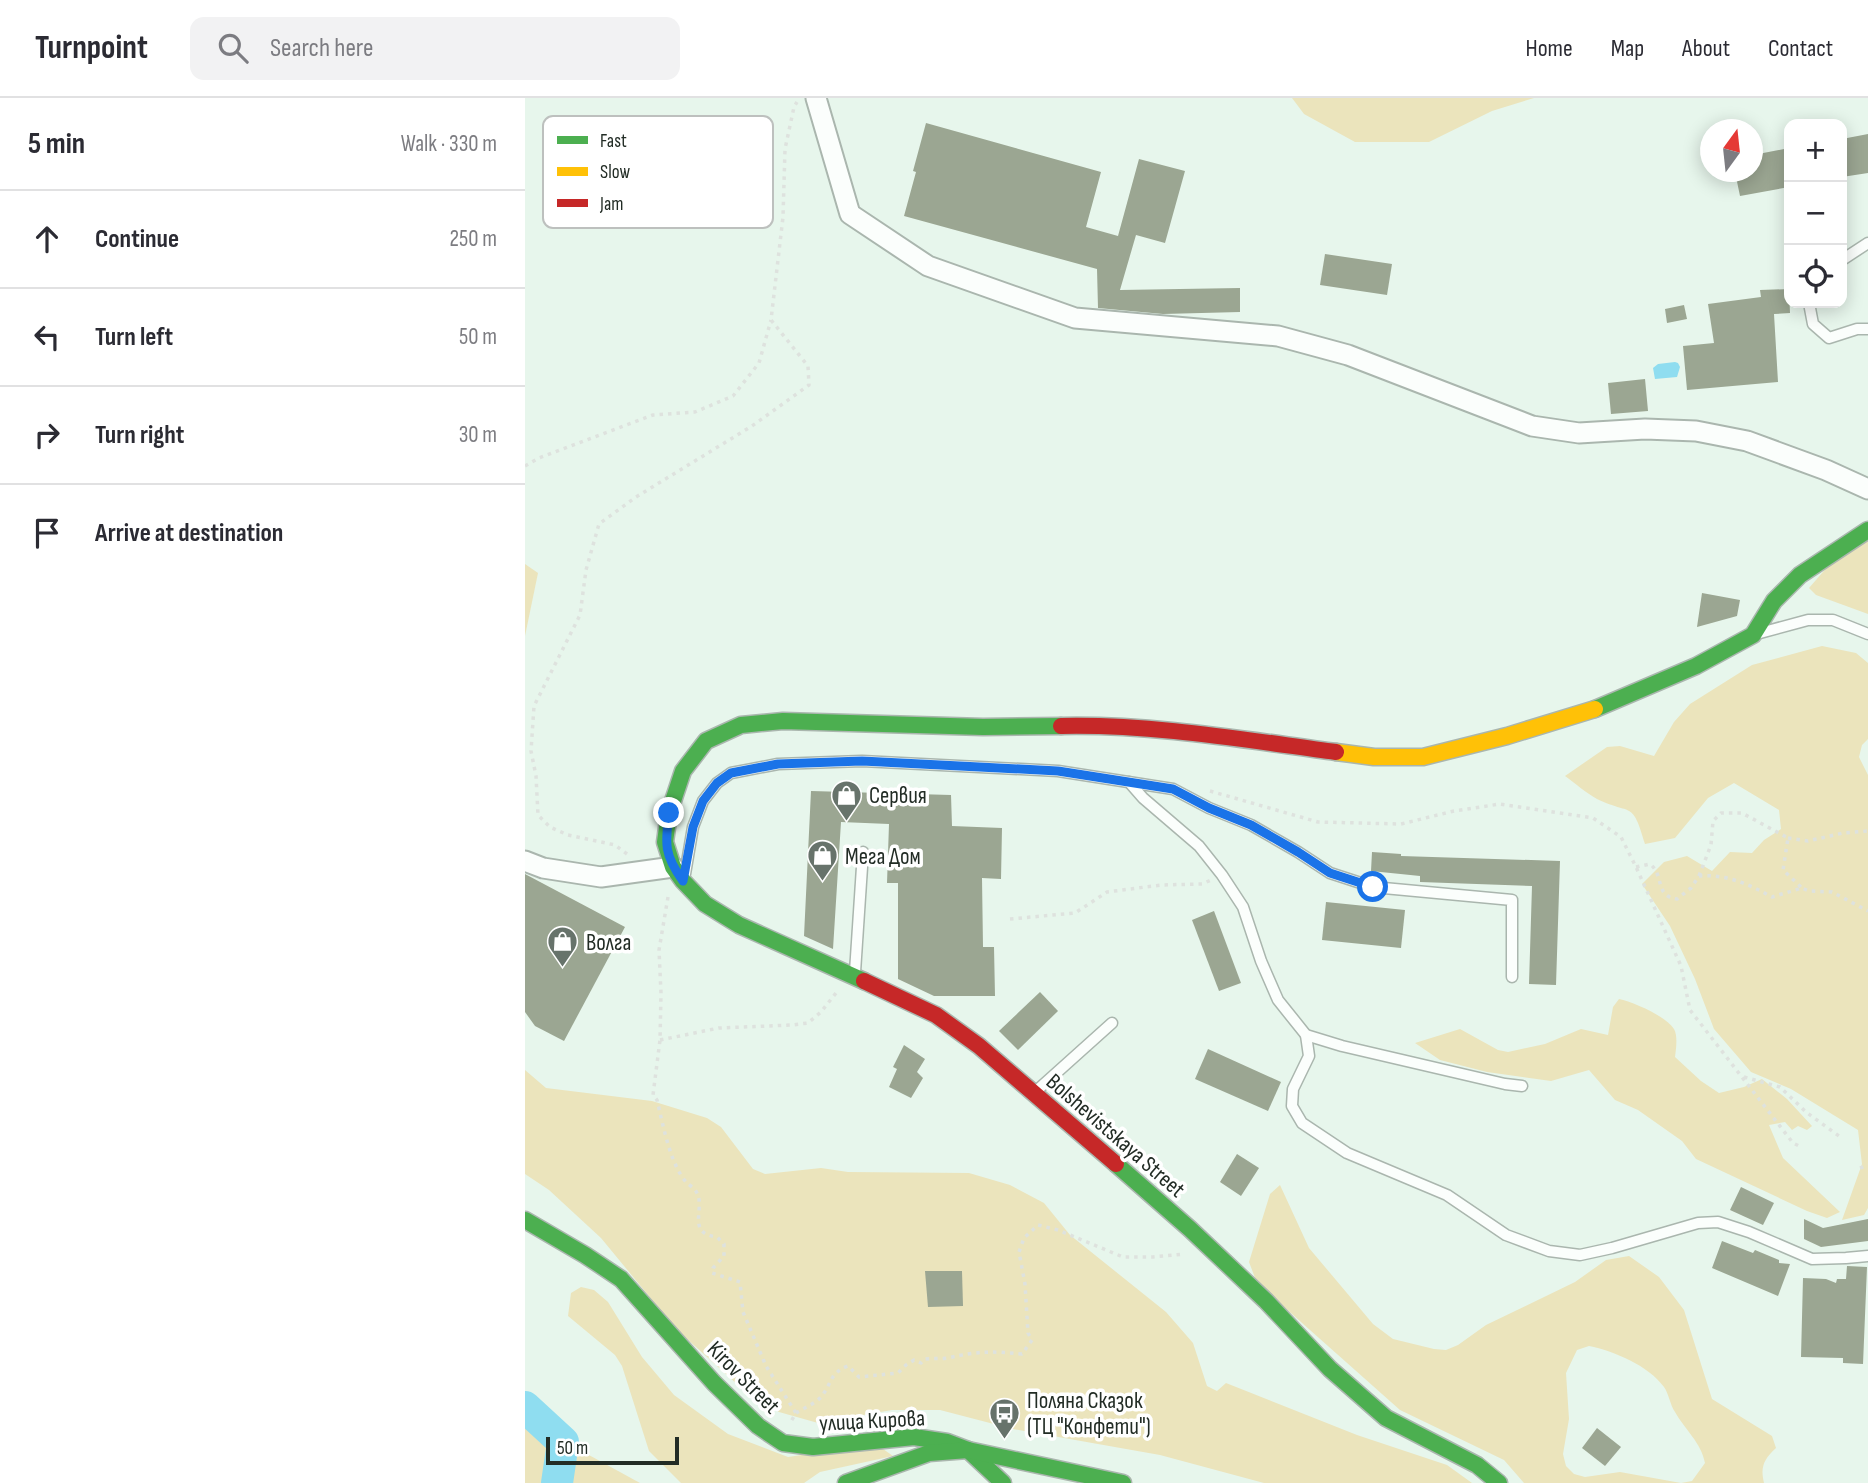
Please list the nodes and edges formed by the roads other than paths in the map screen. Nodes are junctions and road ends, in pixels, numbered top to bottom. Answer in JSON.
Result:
{"nodes":[{"id":1,"x":816,"y":98,"type":"edge"},
{"id":2,"x":1868,"y":243,"type":"edge"},
{"id":3,"x":1847,"y":257,"type":"edge"},
{"id":4,"x":1810,"y":308,"type":"edge"},
{"id":5,"x":1868,"y":329,"type":"edge"},
{"id":6,"x":1868,"y":489,"type":"edge"},
{"id":7,"x":1868,"y":530,"type":"edge"},
{"id":8,"x":1868,"y":634,"type":"edge"},
{"id":9,"x":1753,"y":635,"type":"junction"},
{"id":10,"x":1128,"y":782,"type":"junction"},
{"id":11,"x":863,"y":852,"type":"dead end"},
{"id":12,"x":525,"y":861,"type":"edge"},
{"id":13,"x":678,"y":874,"type":"junction"},
{"id":14,"x":855,"y":976,"type":"junction"},
{"id":15,"x":1512,"y":977,"type":"dead end"},
{"id":16,"x":1112,"y":1023,"type":"dead end"},
{"id":17,"x":1306,"y":1035,"type":"junction"},
{"id":18,"x":1522,"y":1086,"type":"dead end"},
{"id":19,"x":1034,"y":1093,"type":"junction"},
{"id":20,"x":525,"y":1220,"type":"edge"},
{"id":21,"x":1868,"y":1256,"type":"edge"},
{"id":22,"x":969,"y":1450,"type":"junction"},
{"id":23,"x":982,"y":1464,"type":"junction"},
{"id":24,"x":846,"y":1483,"type":"edge"},
{"id":25,"x":876,"y":1483,"type":"edge"},
{"id":26,"x":1003,"y":1483,"type":"edge"},
{"id":27,"x":1078,"y":1483,"type":"edge"},
{"id":28,"x":1123,"y":1483,"type":"edge"},
{"id":29,"x":1499,"y":1483,"type":"edge"}],
"edges":[{"from":1,"to":6,"type":"street"},
{"from":2,"to":3,"type":"lane"},
{"from":4,"to":5,"type":"lane"},
{"from":7,"to":9,"type":"main road"},
{"from":8,"to":9,"type":"lane"},
{"from":9,"to":13,"type":"main road"},
{"from":10,"to":13,"type":"lane"},
{"from":10,"to":15,"type":"lane"},
{"from":10,"to":17,"type":"lane"},
{"from":11,"to":14,"type":"lane"},
{"from":12,"to":13,"type":"street"},
{"from":13,"to":14,"type":"main road","name":"Bolshevistskaya Street"},
{"from":14,"to":19,"type":"main road","name":"Bolshevistskaya Street"},
{"from":16,"to":19,"type":"lane"},
{"from":17,"to":18,"type":"lane"},
{"from":17,"to":21,"type":"lane"},
{"from":19,"to":29,"type":"main road","name":"Bolshevistskaya Street"},
{"from":20,"to":22,"type":"main road","name":"улица Кирова"},
{"from":20,"to":22,"type":"main road","name":"Kirov Street"},
{"from":22,"to":23,"type":"main road","name":"Kirov Street"},
{"from":22,"to":24,"type":"main road"},
{"from":22,"to":28,"type":"main road"},
{"from":23,"to":25,"type":"main road"},
{"from":23,"to":26,"type":"main road","name":"Kirov Street"},
{"from":23,"to":27,"type":"main road"}]}
